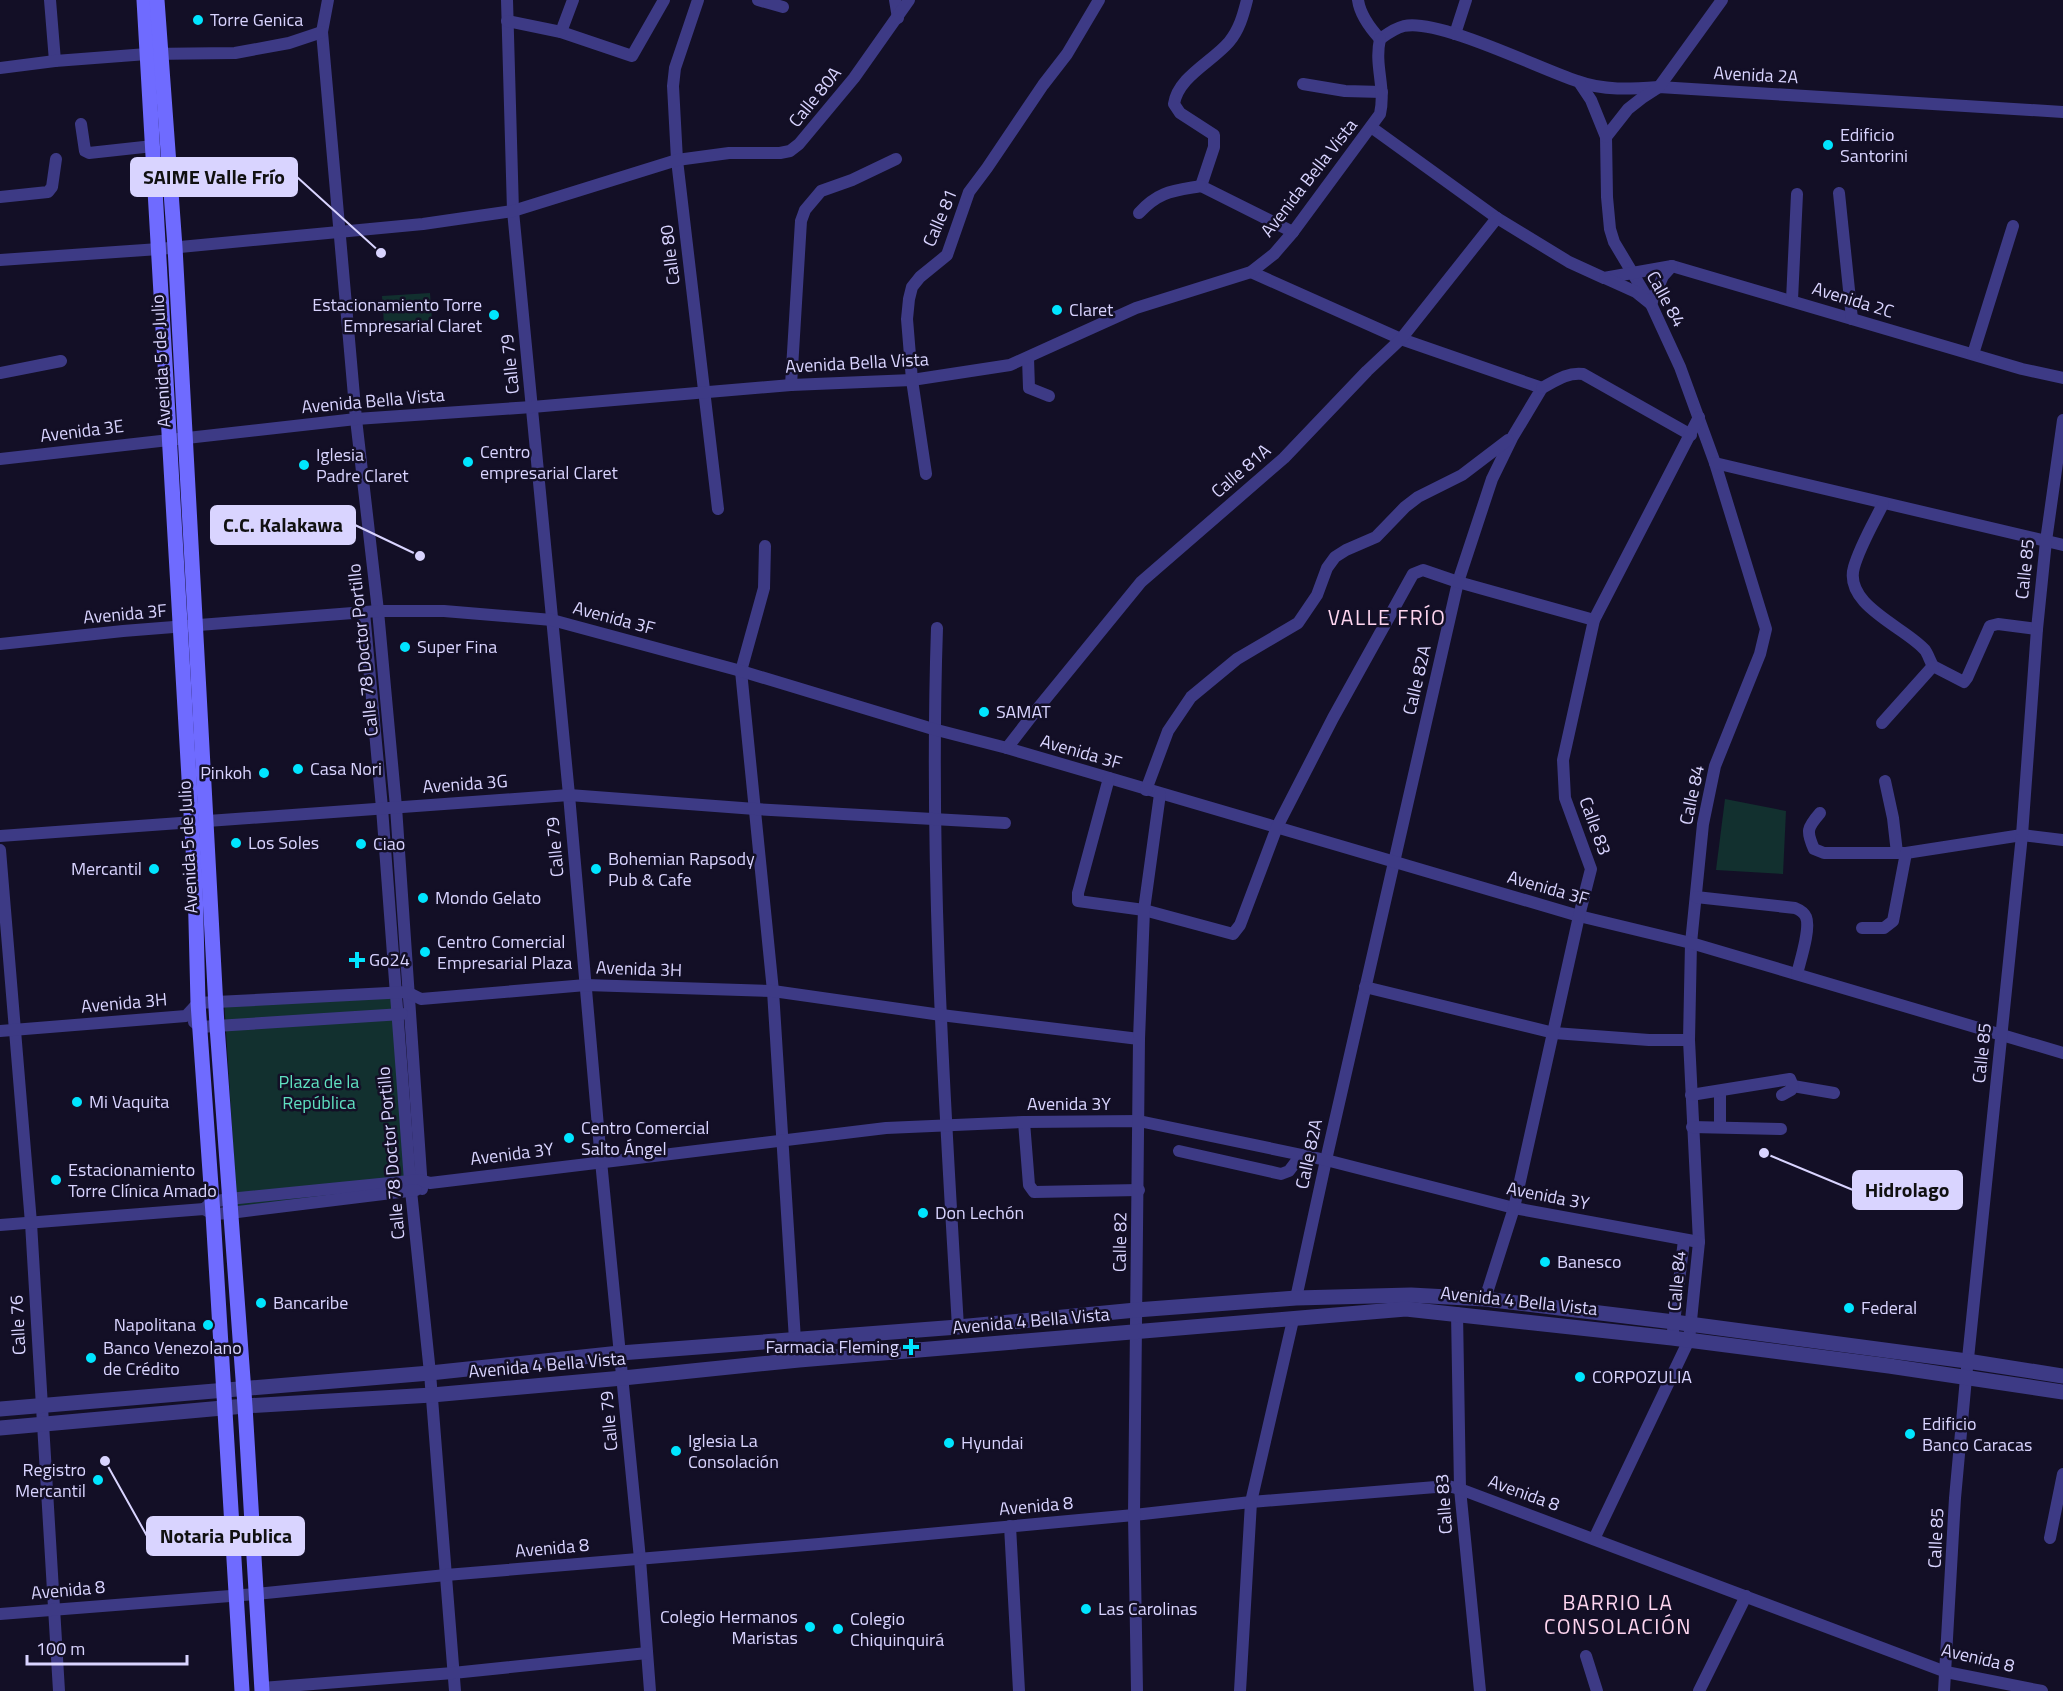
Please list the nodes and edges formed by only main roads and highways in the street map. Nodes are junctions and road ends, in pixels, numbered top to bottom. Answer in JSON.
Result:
{"nodes":[{"id":1,"x":144,"y":0,"type":"edge"},
{"id":2,"x":157,"y":0,"type":"edge"},
{"id":3,"x":154,"y":54,"type":"junction"},
{"id":4,"x":167,"y":248,"type":"junction"},
{"id":5,"x":198,"y":821,"type":"junction"},
{"id":6,"x":262,"y":1690,"type":"edge"},
{"id":7,"x":242,"y":1691,"type":"edge"}],
"edges":[{"from":1,"to":3,"type":"main road","name":"Avenida 5 de Julio"},
{"from":2,"to":3,"type":"main road","name":"Avenida 5 de Julio"},
{"from":3,"to":4,"type":"main road","name":"Avenida 5 de Julio"},
{"from":3,"to":4,"type":"main road","name":"Avenida 5 de Julio"},
{"from":4,"to":5,"type":"main road","name":"Avenida 5 de Julio"},
{"from":4,"to":5,"type":"main road","name":"Avenida 5 de Julio"},
{"from":5,"to":6,"type":"main road","name":"Avenida 5 de Julio"},
{"from":5,"to":7,"type":"main road","name":"Avenida 5 de Julio"}]}
